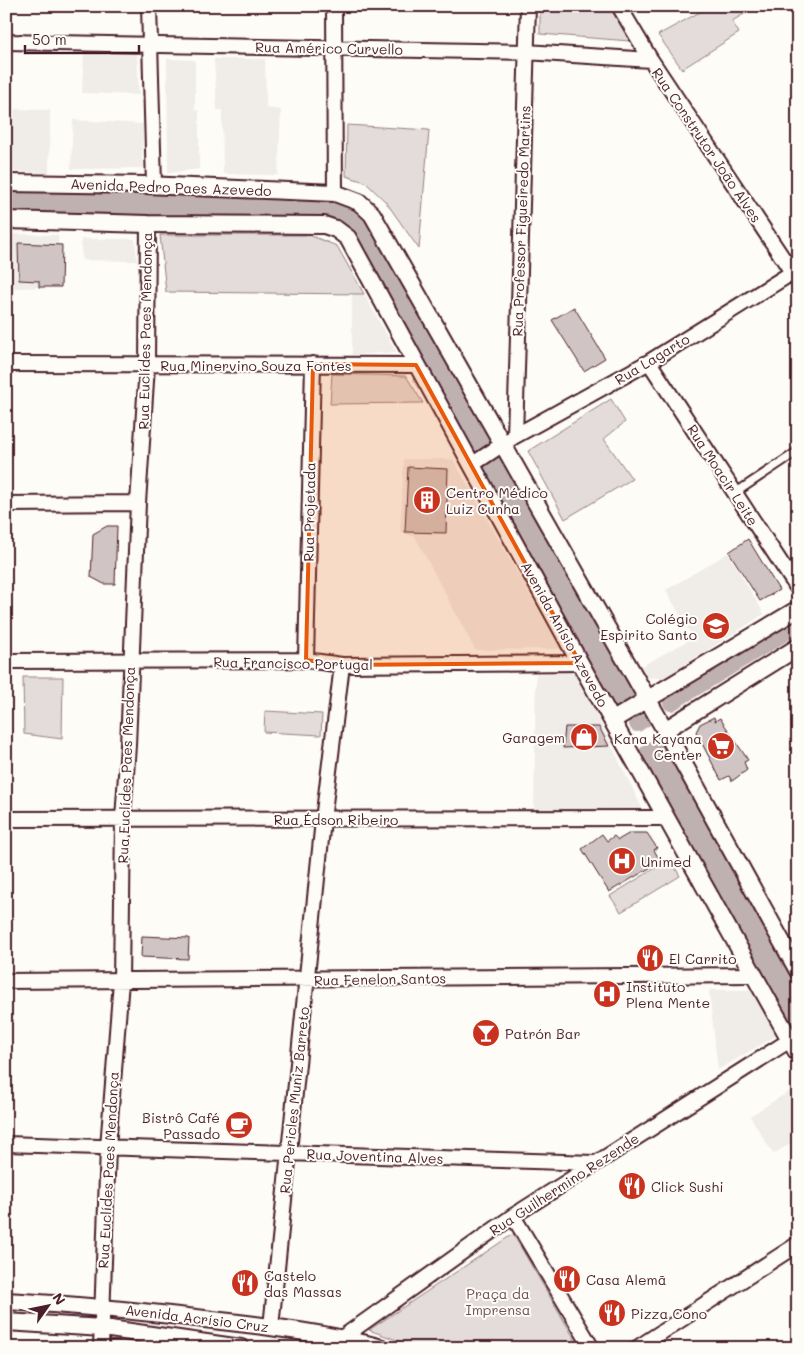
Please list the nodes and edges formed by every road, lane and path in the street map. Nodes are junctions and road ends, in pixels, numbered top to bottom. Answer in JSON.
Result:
{"nodes":[{"id":1,"x":149,"y":6,"type":"edge"},
{"id":2,"x":334,"y":6,"type":"edge"},
{"id":3,"x":528,"y":6,"type":"edge"},
{"id":4,"x":619,"y":6,"type":"edge"},
{"id":5,"x":6,"y":42,"type":"edge"},
{"id":6,"x":150,"y":44,"type":"junction"},
{"id":7,"x":333,"y":48,"type":"junction"},
{"id":8,"x":526,"y":52,"type":"junction"},
{"id":9,"x":651,"y":60,"type":"junction"},
{"id":10,"x":6,"y":183,"type":"edge"},
{"id":11,"x":154,"y":185,"type":"junction"},
{"id":12,"x":335,"y":193,"type":"junction"},
{"id":13,"x":6,"y":220,"type":"edge"},
{"id":14,"x":148,"y":224,"type":"junction"},
{"id":15,"x":796,"y":274,"type":"edge"},
{"id":16,"x":649,"y":362,"type":"junction"},
{"id":17,"x":6,"y":364,"type":"edge"},
{"id":18,"x":313,"y":364,"type":"junction"},
{"id":19,"x":416,"y":365,"type":"junction"},
{"id":20,"x":147,"y":366,"type":"junction"},
{"id":21,"x":504,"y":444,"type":"junction"},
{"id":22,"x":798,"y":451,"type":"edge"},
{"id":23,"x":477,"y":461,"type":"junction"},
{"id":24,"x":735,"y":492,"type":"junction"},
{"id":25,"x":138,"y":502,"type":"junction"},
{"id":26,"x":6,"y":504,"type":"edge"},
{"id":27,"x":798,"y":589,"type":"edge"},
{"id":28,"x":798,"y":610,"type":"edge"},
{"id":29,"x":798,"y":646,"type":"edge"},
{"id":30,"x":306,"y":660,"type":"junction"},
{"id":31,"x":6,"y":661,"type":"edge"},
{"id":32,"x":130,"y":661,"type":"junction"},
{"id":33,"x":580,"y":663,"type":"junction"},
{"id":34,"x":342,"y":665,"type":"junction"},
{"id":35,"x":646,"y":699,"type":"junction"},
{"id":36,"x":613,"y":720,"type":"junction"},
{"id":37,"x":665,"y":730,"type":"junction"},
{"id":38,"x":666,"y":818,"type":"junction"},
{"id":39,"x":6,"y":819,"type":"edge"},
{"id":40,"x":123,"y":819,"type":"junction"},
{"id":41,"x":323,"y":820,"type":"junction"},
{"id":42,"x":798,"y":971,"type":"edge"},
{"id":43,"x":754,"y":975,"type":"junction"},
{"id":44,"x":6,"y":980,"type":"edge"},
{"id":45,"x":307,"y":980,"type":"junction"},
{"id":46,"x":121,"y":981,"type":"junction"},
{"id":47,"x":795,"y":1043,"type":"edge"},
{"id":48,"x":6,"y":1144,"type":"edge"},
{"id":49,"x":108,"y":1147,"type":"junction"},
{"id":50,"x":289,"y":1153,"type":"junction"},
{"id":51,"x":594,"y":1163,"type":"junction"},
{"id":52,"x":513,"y":1216,"type":"junction"},
{"id":53,"x":798,"y":1244,"type":"edge"},
{"id":54,"x":6,"y":1301,"type":"edge"},
{"id":55,"x":101,"y":1306,"type":"junction"},
{"id":56,"x":6,"y":1322,"type":"edge"},
{"id":57,"x":271,"y":1327,"type":"junction"},
{"id":58,"x":103,"y":1328,"type":"junction"},
{"id":59,"x":343,"y":1337,"type":"junction"},
{"id":60,"x":101,"y":1348,"type":"edge"},
{"id":61,"x":241,"y":1348,"type":"edge"},
{"id":62,"x":382,"y":1348,"type":"edge"},
{"id":63,"x":592,"y":1348,"type":"edge"},
{"id":64,"x":637,"y":1348,"type":"edge"}],
"edges":[{"from":1,"to":6,"type":"street"},
{"from":2,"to":7,"type":"street"},
{"from":3,"to":8,"type":"street","name":"Rua Professor Figueiredo Martins"},
{"from":4,"to":9,"type":"street","name":"Rua Construtor João Alves"},
{"from":5,"to":6,"type":"street","name":"Rua Américo Curvello"},
{"from":6,"to":7,"type":"street","name":"Rua Américo Curvello"},
{"from":6,"to":11,"type":"street"},
{"from":7,"to":8,"type":"street","name":"Rua Américo Curvello"},
{"from":7,"to":12,"type":"street"},
{"from":8,"to":9,"type":"street","name":"Rua Américo Curvello"},
{"from":8,"to":21,"type":"street","name":"Rua Professor Figueiredo Martins"},
{"from":9,"to":15,"type":"street","name":"Rua Construtor João Alves"},
{"from":10,"to":11,"type":"street","name":"Avenida Pedro Paes Azevedo"},
{"from":11,"to":12,"type":"street","name":"Avenida Pedro Paes Azevedo"},
{"from":12,"to":21,"type":"street"},
{"from":13,"to":14,"type":"street"},
{"from":14,"to":19,"type":"street","name":"Avenida Anísio Azevedo"},
{"from":14,"to":20,"type":"street","name":"Rua Euclídes Paes Mendonça"},
{"from":15,"to":16,"type":"street","name":"Rua Lagarto"},
{"from":16,"to":21,"type":"street","name":"Rua Lagarto"},
{"from":16,"to":24,"type":"street","name":"Rua Moacir Leite"},
{"from":17,"to":20,"type":"street","name":"Rua Minervino Souza Fontes"},
{"from":18,"to":19,"type":"street","name":"Rua Minervino Souza Fontes"},
{"from":18,"to":20,"type":"street","name":"Rua Minervino Souza Fontes"},
{"from":18,"to":30,"type":"street","name":"Rua Projetada"},
{"from":19,"to":23,"type":"street","name":"Avenida Anísio Azevedo"},
{"from":20,"to":25,"type":"street","name":"Rua Euclídes Paes Mendonça"},
{"from":21,"to":23,"type":"street","name":"Rua Lagarto"},
{"from":21,"to":35,"type":"street"},
{"from":22,"to":24,"type":"lane"},
{"from":23,"to":33,"type":"street","name":"Avenida Anísio Azevedo"},
{"from":24,"to":27,"type":"street","name":"Rua Moacir Leite"},
{"from":25,"to":26,"type":"street"},
{"from":25,"to":32,"type":"street","name":"Rua Euclídes Paes Mendonça"},
{"from":28,"to":35,"type":"street"},
{"from":29,"to":37,"type":"street"},
{"from":30,"to":32,"type":"street","name":"Rua Francisco Portugal"},
{"from":30,"to":34,"type":"street","name":"Rua Francisco Portugal"},
{"from":31,"to":32,"type":"street","name":"Rua Francisco Portugal"},
{"from":32,"to":40,"type":"street","name":"Rua Euclídes Paes Mendonça"},
{"from":33,"to":34,"type":"street","name":"Rua Francisco Portugal"},
{"from":33,"to":36,"type":"street","name":"Avenida Anísio Azevedo"},
{"from":34,"to":41,"type":"street","name":"Rua Pericles Muniz Barreto"},
{"from":35,"to":36,"type":"street"},
{"from":35,"to":37,"type":"street"},
{"from":36,"to":38,"type":"street","name":"Avenida Anísio Azevedo"},
{"from":37,"to":42,"type":"street"},
{"from":38,"to":41,"type":"street","name":"Rua Édson Ribeiro"},
{"from":38,"to":43,"type":"street","name":"Avenida Anísio Azevedo"},
{"from":39,"to":40,"type":"street","name":"Rua Édson Ribeiro"},
{"from":40,"to":41,"type":"street","name":"Rua Édson Ribeiro"},
{"from":40,"to":46,"type":"street","name":"Rua Euclídes Paes Mendonça"},
{"from":41,"to":45,"type":"street","name":"Rua Pericles Muniz Barreto"},
{"from":43,"to":45,"type":"street","name":"Rua Fenelon Santos"},
{"from":43,"to":47,"type":"street","name":"Avenida Anísio Azevedo"},
{"from":44,"to":46,"type":"street","name":"Rua Fenelon Santos"},
{"from":45,"to":46,"type":"street","name":"Rua Fenelon Santos"},
{"from":45,"to":50,"type":"street","name":"Rua Pericles Muniz Barreto"},
{"from":46,"to":49,"type":"street","name":"Rua Euclídes Paes Mendonça"},
{"from":47,"to":51,"type":"street","name":"Rua Guilhermino Rezende"},
{"from":48,"to":49,"type":"street","name":"Rua Joventina Alves"},
{"from":49,"to":50,"type":"street","name":"Rua Joventina Alves"},
{"from":49,"to":55,"type":"street","name":"Rua Euclídes Paes Mendonça"},
{"from":50,"to":51,"type":"street","name":"Rua Joventina Alves"},
{"from":50,"to":57,"type":"street","name":"Rua Pericles Muniz Barreto"},
{"from":51,"to":52,"type":"street","name":"Rua Guilhermino Rezende"},
{"from":52,"to":59,"type":"street","name":"Rua Guilhermino Rezende"},
{"from":52,"to":63,"type":"street"},
{"from":53,"to":64,"type":"street"},
{"from":54,"to":55,"type":"street","name":"Avenida Acrísio Cruz"},
{"from":55,"to":57,"type":"street","name":"Avenida Acrísio Cruz"},
{"from":55,"to":58,"type":"street","name":"Rua Euclídes Paes Mendonça"},
{"from":56,"to":58,"type":"street","name":"Avenida Acrísio Cruz"},
{"from":57,"to":59,"type":"street","name":"Avenida Acrísio Cruz"},
{"from":58,"to":60,"type":"street","name":"Rua Euclídes Paes Mendonça"},
{"from":58,"to":61,"type":"street","name":"Avenida Acrísio Cruz"},
{"from":59,"to":62,"type":"street","name":"Avenida Acrísio Cruz"}]}
